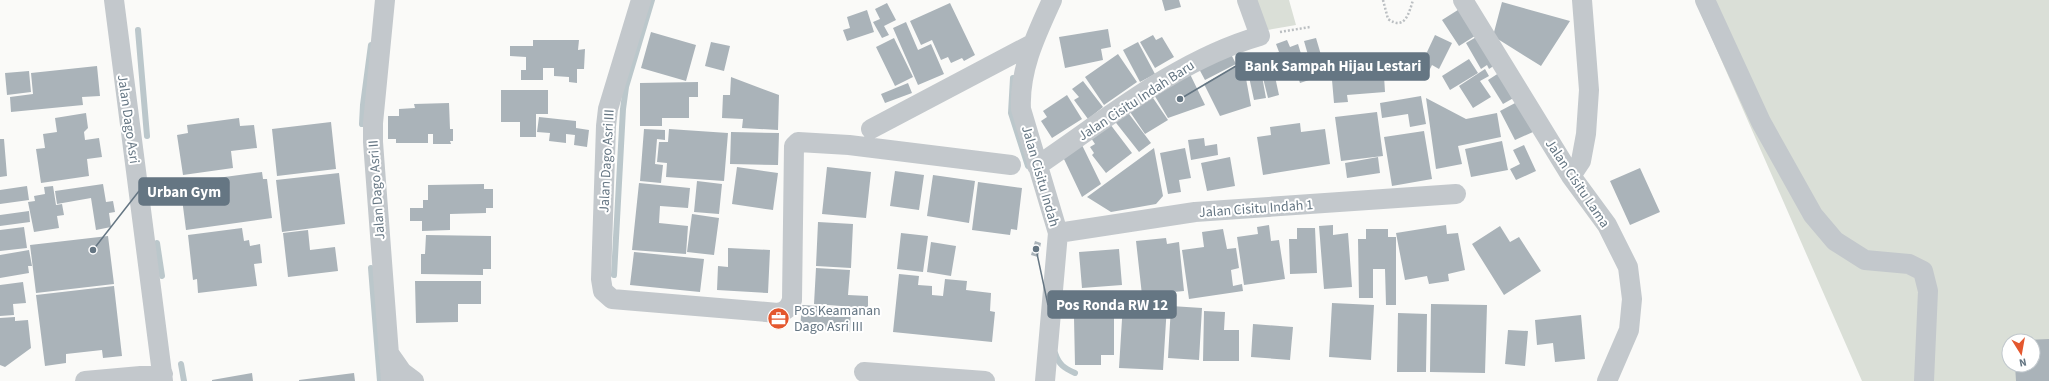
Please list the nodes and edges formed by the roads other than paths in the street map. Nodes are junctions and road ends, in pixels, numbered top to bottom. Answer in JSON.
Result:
{"nodes":[{"id":1,"x":114,"y":0,"type":"edge"},
{"id":2,"x":385,"y":0,"type":"edge"},
{"id":3,"x":641,"y":0,"type":"edge"},
{"id":4,"x":1052,"y":0,"type":"edge"},
{"id":5,"x":1247,"y":0,"type":"edge"},
{"id":6,"x":1463,"y":0,"type":"edge"},
{"id":7,"x":1582,"y":0,"type":"edge"},
{"id":8,"x":1705,"y":0,"type":"edge"},
{"id":9,"x":1032,"y":44,"type":"junction"},
{"id":10,"x":872,"y":129,"type":"dead end"},
{"id":11,"x":1011,"y":164,"type":"dead end"},
{"id":12,"x":1038,"y":166,"type":"junction"},
{"id":13,"x":1571,"y":176,"type":"junction"},
{"id":14,"x":1456,"y":194,"type":"dead end"},
{"id":15,"x":1058,"y":234,"type":"junction"},
{"id":16,"x":388,"y":352,"type":"junction"},
{"id":17,"x":864,"y":372,"type":"dead end"},
{"id":18,"x":163,"y":377,"type":"edge"},
{"id":19,"x":85,"y":381,"type":"edge"},
{"id":20,"x":391,"y":381,"type":"edge"},
{"id":21,"x":414,"y":381,"type":"edge"},
{"id":22,"x":985,"y":381,"type":"edge"},
{"id":23,"x":1045,"y":381,"type":"edge"},
{"id":24,"x":1607,"y":381,"type":"edge"},
{"id":25,"x":1924,"y":381,"type":"edge"}],
"edges":[{"from":1,"to":18,"type":"street","name":"Jalan Dago Asri"},
{"from":2,"to":16,"type":"street","name":"Jalan Dago Asri II"},
{"from":3,"to":11,"type":"street","name":"Jalan Dago Asri III"},
{"from":4,"to":9,"type":"street","name":"Jalan Cisitu Indah"},
{"from":5,"to":12,"type":"street","name":"Jalan Cisitu Indah Baru"},
{"from":6,"to":13,"type":"street","name":"Jalan Cisitu Lama"},
{"from":7,"to":13,"type":"street"},
{"from":8,"to":25,"type":"street"},
{"from":9,"to":10,"type":"street"},
{"from":9,"to":12,"type":"street","name":"Jalan Cisitu Indah"},
{"from":12,"to":15,"type":"street","name":"Jalan Cisitu Indah"},
{"from":13,"to":24,"type":"street","name":"Jalan Cisitu Lama"},
{"from":14,"to":15,"type":"street","name":"Jalan Cisitu Indah 1"},
{"from":15,"to":23,"type":"street","name":"Jalan Cisitu Indah"},
{"from":16,"to":20,"type":"street","name":"Jalan Dago Asri II"},
{"from":16,"to":21,"type":"street"},
{"from":17,"to":22,"type":"street"},
{"from":18,"to":19,"type":"street"}]}
